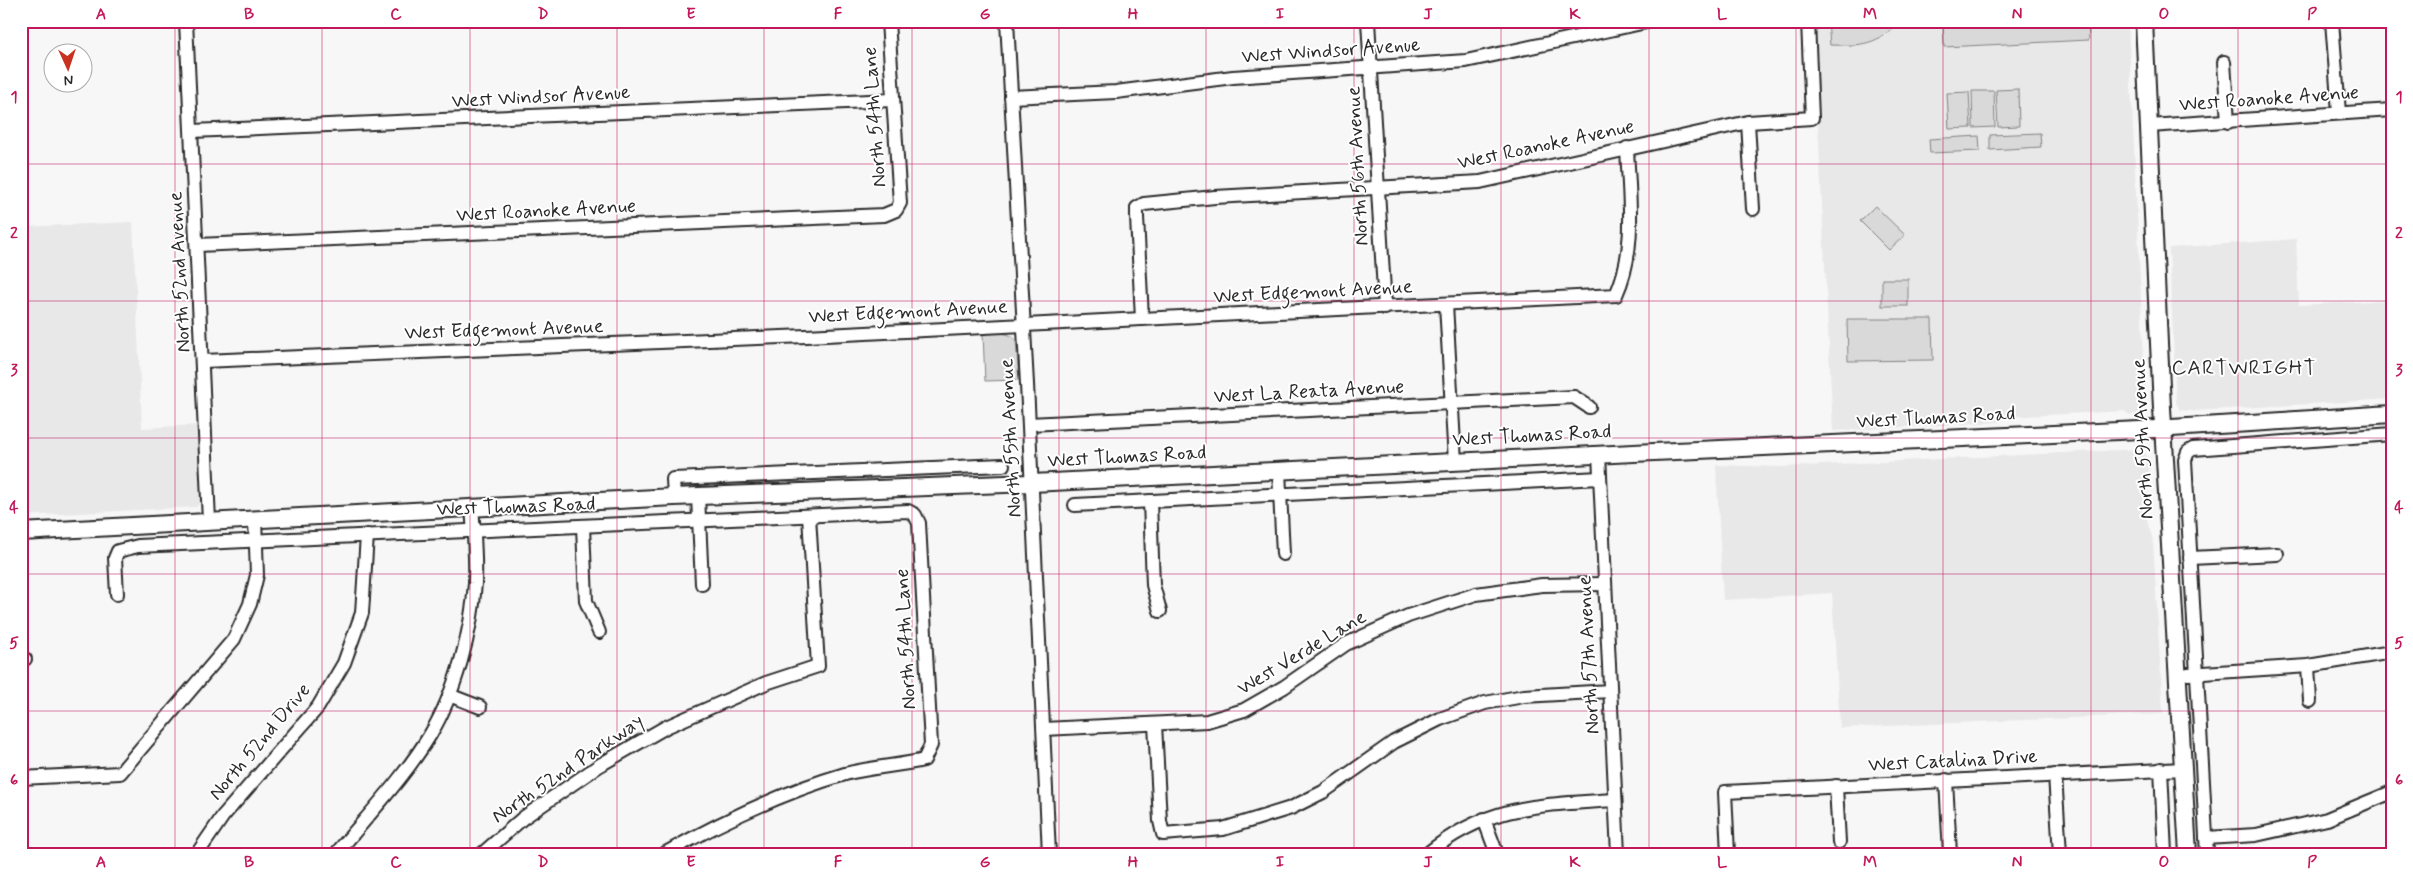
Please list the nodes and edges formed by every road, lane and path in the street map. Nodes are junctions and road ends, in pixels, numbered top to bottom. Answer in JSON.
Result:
{"nodes":[{"id":1,"x":186,"y":21,"type":"edge"},
{"id":2,"x":888,"y":21,"type":"edge"},
{"id":3,"x":1007,"y":21,"type":"edge"},
{"id":4,"x":1368,"y":21,"type":"edge"},
{"id":5,"x":1651,"y":21,"type":"edge"},
{"id":6,"x":1808,"y":21,"type":"edge"},
{"id":7,"x":2144,"y":21,"type":"edge"},
{"id":8,"x":2332,"y":21,"type":"edge"},
{"id":9,"x":2224,"y":62,"type":"dead end"},
{"id":10,"x":1371,"y":68,"type":"junction"},
{"id":11,"x":1011,"y":96,"type":"junction"},
{"id":12,"x":892,"y":100,"type":"junction"},
{"id":13,"x":2392,"y":110,"type":"edge"},
{"id":14,"x":2339,"y":113,"type":"junction"},
{"id":15,"x":1748,"y":122,"type":"junction"},
{"id":16,"x":2228,"y":122,"type":"junction"},
{"id":17,"x":2149,"y":126,"type":"junction"},
{"id":18,"x":192,"y":131,"type":"junction"},
{"id":19,"x":1627,"y":148,"type":"junction"},
{"id":20,"x":1377,"y":189,"type":"junction"},
{"id":21,"x":1753,"y":209,"type":"dead end"},
{"id":22,"x":896,"y":210,"type":"joint"},
{"id":23,"x":197,"y":245,"type":"junction"},
{"id":24,"x":1446,"y":304,"type":"junction"},
{"id":25,"x":1385,"y":308,"type":"junction"},
{"id":26,"x":1142,"y":319,"type":"junction"},
{"id":27,"x":1024,"y":325,"type":"junction"},
{"id":28,"x":203,"y":361,"type":"junction"},
{"id":29,"x":1451,"y":403,"type":"junction"},
{"id":30,"x":1589,"y":407,"type":"dead end"},
{"id":31,"x":2392,"y":414,"type":"edge"},
{"id":32,"x":1029,"y":424,"type":"junction"},
{"id":33,"x":2163,"y":428,"type":"junction"},
{"id":34,"x":2392,"y":434,"type":"edge"},
{"id":35,"x":1599,"y":454,"type":"junction"},
{"id":36,"x":1455,"y":462,"type":"junction"},
{"id":37,"x":1003,"y":465,"type":"dead end"},
{"id":38,"x":950,"y":467,"type":"junction"},
{"id":39,"x":1279,"y":471,"type":"junction"},
{"id":40,"x":1600,"y":478,"type":"junction"},
{"id":41,"x":1032,"y":483,"type":"junction"},
{"id":42,"x":950,"y":486,"type":"junction"},
{"id":43,"x":1280,"y":494,"type":"junction"},
{"id":44,"x":698,"y":496,"type":"junction"},
{"id":45,"x":674,"y":497,"type":"junction"},
{"id":46,"x":1150,"y":501,"type":"junction"},
{"id":47,"x":1075,"y":505,"type":"dead end"},
{"id":48,"x":472,"y":507,"type":"junction"},
{"id":49,"x":915,"y":515,"type":"joint"},
{"id":50,"x":809,"y":516,"type":"junction"},
{"id":51,"x":255,"y":518,"type":"junction"},
{"id":52,"x":210,"y":521,"type":"junction"},
{"id":53,"x":699,"y":521,"type":"junction"},
{"id":54,"x":583,"y":526,"type":"junction"},
{"id":55,"x":474,"y":530,"type":"junction"},
{"id":56,"x":21,"y":532,"type":"edge"},
{"id":57,"x":367,"y":535,"type":"junction"},
{"id":58,"x":256,"y":540,"type":"junction"},
{"id":59,"x":1283,"y":554,"type":"dead end"},
{"id":60,"x":2277,"y":554,"type":"dead end"},
{"id":61,"x":2190,"y":558,"type":"junction"},
{"id":62,"x":702,"y":584,"type":"dead end"},
{"id":63,"x":1604,"y":584,"type":"junction"},
{"id":64,"x":117,"y":594,"type":"dead end"},
{"id":65,"x":1160,"y":611,"type":"dead end"},
{"id":66,"x":599,"y":632,"type":"dead end"},
{"id":67,"x":2392,"y":652,"type":"edge"},
{"id":68,"x":2308,"y":666,"type":"junction"},
{"id":69,"x":2178,"y":674,"type":"junction"},
{"id":70,"x":2196,"y":674,"type":"junction"},
{"id":71,"x":1610,"y":691,"type":"junction"},
{"id":72,"x":449,"y":695,"type":"junction"},
{"id":73,"x":2310,"y":701,"type":"dead end"},
{"id":74,"x":480,"y":707,"type":"dead end"},
{"id":75,"x":1155,"y":724,"type":"junction"},
{"id":76,"x":1044,"y":729,"type":"junction"},
{"id":77,"x":2183,"y":769,"type":"junction"},
{"id":78,"x":2161,"y":770,"type":"junction"},
{"id":79,"x":2055,"y":775,"type":"junction"},
{"id":80,"x":21,"y":778,"type":"edge"},
{"id":81,"x":1946,"y":780,"type":"junction"},
{"id":82,"x":1836,"y":786,"type":"junction"},
{"id":83,"x":2392,"y":792,"type":"edge"},
{"id":84,"x":1615,"y":800,"type":"junction"},
{"id":85,"x":1484,"y":819,"type":"junction"},
{"id":86,"x":2206,"y":838,"type":"junction"},
{"id":87,"x":1839,"y":842,"type":"dead end"},
{"id":88,"x":1045,"y":853,"type":"edge"},
{"id":89,"x":197,"y":854,"type":"edge"},
{"id":90,"x":336,"y":854,"type":"edge"},
{"id":91,"x":482,"y":854,"type":"edge"},
{"id":92,"x":664,"y":854,"type":"edge"},
{"id":93,"x":1427,"y":854,"type":"edge"},
{"id":94,"x":1496,"y":854,"type":"edge"},
{"id":95,"x":1618,"y":854,"type":"edge"},
{"id":96,"x":1728,"y":854,"type":"edge"},
{"id":97,"x":1950,"y":854,"type":"edge"},
{"id":98,"x":2060,"y":854,"type":"edge"},
{"id":99,"x":2165,"y":854,"type":"edge"},
{"id":100,"x":2188,"y":854,"type":"edge"},
{"id":101,"x":2207,"y":854,"type":"edge"}],
"edges":[{"from":1,"to":18,"type":"street","name":"North 52nd Avenue"},
{"from":2,"to":12,"type":"street","name":"North 54th Lane"},
{"from":3,"to":11,"type":"street","name":"North 55th Avenue"},
{"from":4,"to":10,"type":"street","name":"North 56th Avenue"},
{"from":5,"to":10,"type":"street","name":"West Windsor Avenue"},
{"from":6,"to":15,"type":"street","name":"West Roanoke Avenue"},
{"from":7,"to":17,"type":"main road","name":"North 59th Avenue"},
{"from":8,"to":14,"type":"street"},
{"from":9,"to":16,"type":"street"},
{"from":10,"to":11,"type":"street","name":"West Windsor Avenue"},
{"from":10,"to":20,"type":"street","name":"North 56th Avenue"},
{"from":11,"to":27,"type":"street","name":"North 55th Avenue"},
{"from":12,"to":18,"type":"street","name":"West Windsor Avenue"},
{"from":12,"to":22,"type":"street","name":"North 54th Lane"},
{"from":13,"to":14,"type":"street","name":"West Roanoke Avenue"},
{"from":14,"to":16,"type":"street","name":"West Roanoke Avenue"},
{"from":15,"to":19,"type":"street","name":"West Roanoke Avenue"},
{"from":15,"to":21,"type":"street"},
{"from":16,"to":17,"type":"street","name":"West Roanoke Avenue"},
{"from":17,"to":33,"type":"main road","name":"North 59th Avenue"},
{"from":18,"to":23,"type":"street","name":"North 52nd Avenue"},
{"from":19,"to":20,"type":"street","name":"West Roanoke Avenue"},
{"from":19,"to":24,"type":"street","name":"West Edgemont Avenue"},
{"from":20,"to":25,"type":"street","name":"North 56th Avenue"},
{"from":20,"to":26,"type":"street","name":"West Roanoke Avenue"},
{"from":22,"to":23,"type":"street","name":"West Roanoke Avenue"},
{"from":23,"to":28,"type":"street","name":"North 52nd Avenue"},
{"from":24,"to":25,"type":"street","name":"West Edgemont Avenue"},
{"from":24,"to":29,"type":"street"},
{"from":25,"to":26,"type":"street","name":"West Edgemont Avenue"},
{"from":26,"to":27,"type":"street","name":"West Edgemont Avenue"},
{"from":27,"to":28,"type":"street","name":"West Edgemont Avenue"},
{"from":27,"to":32,"type":"street","name":"North 55th Avenue"},
{"from":28,"to":52,"type":"street","name":"North 52nd Avenue"},
{"from":29,"to":30,"type":"street","name":"West La Reata Avenue"},
{"from":29,"to":32,"type":"street","name":"West La Reata Avenue"},
{"from":29,"to":36,"type":"street"},
{"from":31,"to":33,"type":"main road","name":"West Thomas Road"},
{"from":32,"to":41,"type":"street","name":"North 55th Avenue"},
{"from":33,"to":35,"type":"main road","name":"West Thomas Road"},
{"from":33,"to":69,"type":"main road","name":"North 59th Avenue"},
{"from":34,"to":61,"type":"street","name":"North 59th Avenue"},
{"from":35,"to":36,"type":"main road","name":"West Thomas Road"},
{"from":35,"to":40,"type":"street","name":"North 57th Avenue"},
{"from":36,"to":39,"type":"main road","name":"West Thomas Road"},
{"from":37,"to":38,"type":"street"},
{"from":38,"to":42,"type":"street"},
{"from":38,"to":45,"type":"street"},
{"from":39,"to":41,"type":"main road","name":"West Thomas Road"},
{"from":39,"to":43,"type":"street"},
{"from":40,"to":43,"type":"street"},
{"from":40,"to":63,"type":"street","name":"North 57th Avenue"},
{"from":41,"to":42,"type":"main road","name":"West Thomas Road"},
{"from":41,"to":76,"type":"street","name":"North 55th Avenue"},
{"from":42,"to":44,"type":"main road","name":"West Thomas Road"},
{"from":43,"to":46,"type":"street"},
{"from":43,"to":59,"type":"street"},
{"from":44,"to":45,"type":"main road","name":"West Thomas Road"},
{"from":44,"to":53,"type":"street"},
{"from":45,"to":48,"type":"main road","name":"West Thomas Road"},
{"from":46,"to":47,"type":"street"},
{"from":46,"to":65,"type":"street"},
{"from":48,"to":51,"type":"main road","name":"West Thomas Road"},
{"from":48,"to":55,"type":"street"},
{"from":49,"to":50,"type":"street","name":"West Thomas Road"},
{"from":49,"to":92,"type":"street","name":"North 54th Lane"},
{"from":50,"to":53,"type":"street","name":"West Thomas Road"},
{"from":50,"to":91,"type":"street","name":"North 52nd Parkway"},
{"from":51,"to":52,"type":"main road","name":"West Thomas Road"},
{"from":51,"to":58,"type":"street"},
{"from":52,"to":56,"type":"main road","name":"West Thomas Road"},
{"from":53,"to":54,"type":"street","name":"West Thomas Road"},
{"from":53,"to":62,"type":"street"},
{"from":54,"to":55,"type":"street","name":"West Thomas Road"},
{"from":54,"to":66,"type":"street"},
{"from":55,"to":57,"type":"street","name":"West Thomas Road"},
{"from":55,"to":72,"type":"street"},
{"from":57,"to":58,"type":"street","name":"West Thomas Road"},
{"from":57,"to":89,"type":"street","name":"North 52nd Drive"},
{"from":58,"to":64,"type":"street","name":"West Thomas Road"},
{"from":58,"to":80,"type":"street"},
{"from":60,"to":61,"type":"street"},
{"from":61,"to":70,"type":"street","name":"North 59th Avenue"},
{"from":63,"to":71,"type":"street","name":"North 57th Avenue"},
{"from":63,"to":75,"type":"street","name":"West Verde Lane"},
{"from":67,"to":68,"type":"street"},
{"from":68,"to":70,"type":"street"},
{"from":68,"to":73,"type":"street"},
{"from":69,"to":70,"type":"street"},
{"from":69,"to":77,"type":"main road","name":"North 59th Avenue"},
{"from":70,"to":86,"type":"street","name":"North 59th Avenue"},
{"from":71,"to":75,"type":"street"},
{"from":71,"to":84,"type":"street","name":"North 57th Avenue"},
{"from":72,"to":74,"type":"street"},
{"from":72,"to":90,"type":"street"},
{"from":75,"to":76,"type":"street","name":"West Verde Lane"},
{"from":76,"to":88,"type":"street","name":"North 55th Avenue"},
{"from":77,"to":78,"type":"street","name":"West Catalina Drive"},
{"from":77,"to":100,"type":"main road","name":"North 59th Avenue"},
{"from":78,"to":79,"type":"street","name":"West Catalina Drive"},
{"from":78,"to":99,"type":"street"},
{"from":79,"to":81,"type":"street","name":"West Catalina Drive"},
{"from":79,"to":98,"type":"street"},
{"from":81,"to":82,"type":"street","name":"West Catalina Drive"},
{"from":81,"to":97,"type":"street"},
{"from":82,"to":87,"type":"street"},
{"from":82,"to":96,"type":"street","name":"West Catalina Drive"},
{"from":83,"to":86,"type":"street"},
{"from":84,"to":85,"type":"street"},
{"from":84,"to":95,"type":"street","name":"North 57th Avenue"},
{"from":85,"to":93,"type":"street"},
{"from":85,"to":94,"type":"street"},
{"from":86,"to":101,"type":"street","name":"North 59th Avenue"}]}
